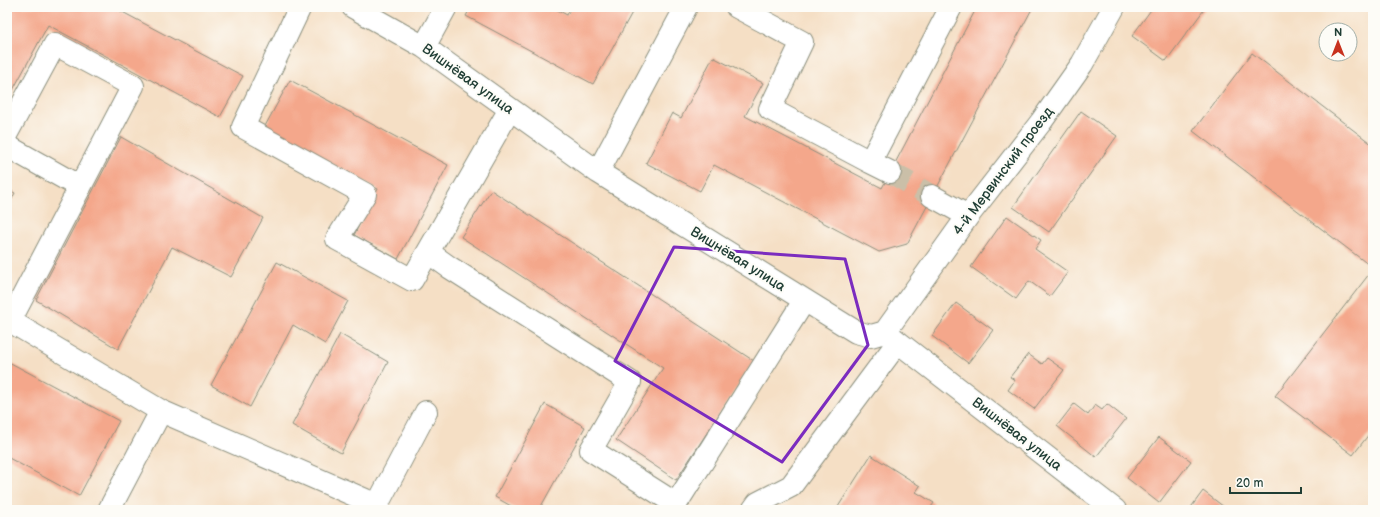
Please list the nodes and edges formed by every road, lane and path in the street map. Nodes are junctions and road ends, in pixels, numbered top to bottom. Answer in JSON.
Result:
{"nodes":[{"id":1,"x":300,"y":7,"type":"edge"},
{"id":2,"x":353,"y":7,"type":"edge"},
{"id":3,"x":446,"y":7,"type":"edge"},
{"id":4,"x":686,"y":7,"type":"edge"},
{"id":5,"x":737,"y":7,"type":"edge"},
{"id":6,"x":951,"y":7,"type":"edge"},
{"id":7,"x":1114,"y":7,"type":"edge"},
{"id":8,"x":424,"y":46,"type":"junction"},
{"id":9,"x":510,"y":109,"type":"junction"},
{"id":10,"x":7,"y":133,"type":"edge"},
{"id":11,"x":7,"y":146,"type":"edge"},
{"id":12,"x":870,"y":162,"type":"junction"},
{"id":13,"x":598,"y":172,"type":"junction"},
{"id":14,"x":890,"y":172,"type":"tunnel mouth"},
{"id":15,"x":80,"y":187,"type":"junction"},
{"id":16,"x":932,"y":196,"type":"tunnel mouth"},
{"id":17,"x":968,"y":216,"type":"junction"},
{"id":18,"x":428,"y":252,"type":"junction"},
{"id":19,"x":804,"y":301,"type":"junction"},
{"id":20,"x":9,"y":320,"type":"edge"},
{"id":21,"x":891,"y":337,"type":"junction"},
{"id":22,"x":161,"y":411,"type":"junction"},
{"id":23,"x":426,"y":412,"type":"dead end"},
{"id":24,"x":109,"y":510,"type":"edge"},
{"id":25,"x":753,"y":510,"type":"edge"},
{"id":26,"x":1115,"y":510,"type":"edge"}],
"edges":[{"from":1,"to":18,"type":"street"},
{"from":2,"to":8,"type":"street","name":"Вишнёвая улица"},
{"from":3,"to":8,"type":"street"},
{"from":4,"to":13,"type":"street"},
{"from":5,"to":12,"type":"street"},
{"from":6,"to":12,"type":"street"},
{"from":7,"to":17,"type":"street","name":"4-й Мервинский проезд"},
{"from":8,"to":9,"type":"street","name":"Вишнёвая улица"},
{"from":9,"to":13,"type":"street","name":"Вишнёвая улица"},
{"from":9,"to":18,"type":"street"},
{"from":10,"to":15,"type":"street"},
{"from":11,"to":15,"type":"street"},
{"from":12,"to":14,"type":"street"},
{"from":13,"to":19,"type":"street","name":"Вишнёвая улица"},
{"from":15,"to":20,"type":"street"},
{"from":16,"to":17,"type":"street"},
{"from":17,"to":21,"type":"street","name":"4-й Мервинский проезд"},
{"from":18,"to":19,"type":"street"},
{"from":19,"to":21,"type":"street","name":"Вишнёвая улица"},
{"from":20,"to":22,"type":"street"},
{"from":21,"to":25,"type":"street","name":"4-й Мервинский проезд"},
{"from":21,"to":26,"type":"street","name":"Вишнёвая улица"},
{"from":22,"to":23,"type":"street"},
{"from":22,"to":24,"type":"street"}]}
